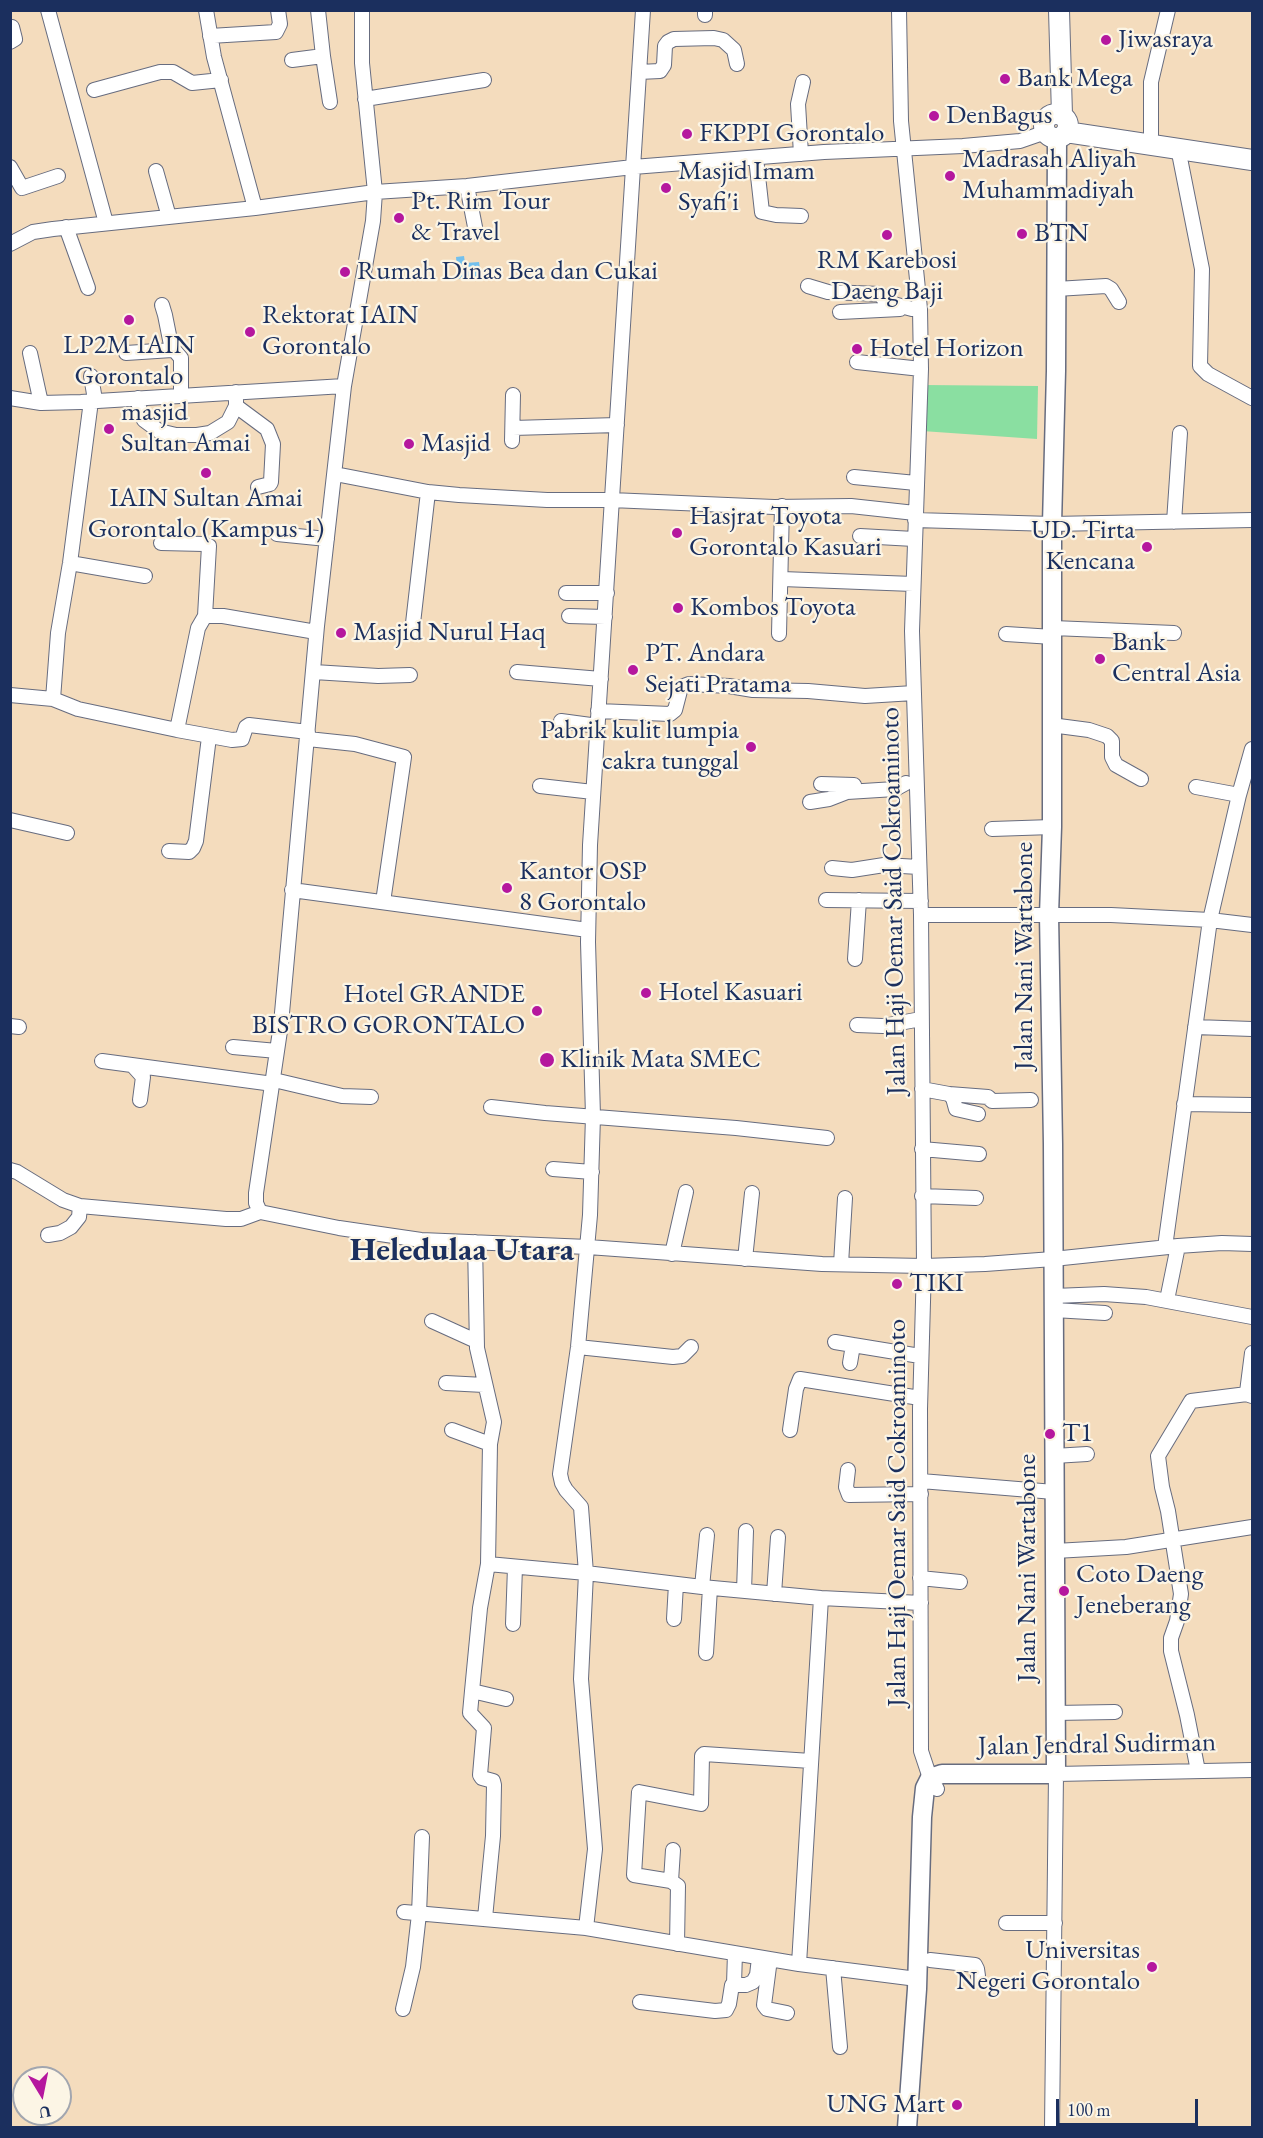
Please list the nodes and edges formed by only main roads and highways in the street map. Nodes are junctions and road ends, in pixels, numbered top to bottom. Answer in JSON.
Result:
{"nodes":[{"id":1,"x":1049,"y":10,"type":"edge"},
{"id":2,"x":1059,"y":10,"type":"edge"},
{"id":3,"x":1058,"y":125,"type":"junction"},
{"id":4,"x":1244,"y":154,"type":"edge"},
{"id":5,"x":1056,"y":1774,"type":"joint"},
{"id":6,"x":936,"y":1780,"type":"junction"},
{"id":7,"x":921,"y":1986,"type":"junction"},
{"id":8,"x":907,"y":2127,"type":"edge"},
{"id":9,"x":918,"y":2127,"type":"edge"}],
"edges":[{"from":1,"to":3,"type":"highway","name":"Jalan Nani Wartabone"},
{"from":2,"to":3,"type":"highway","name":"Jalan Nani Wartabone"},
{"from":3,"to":4,"type":"highway"},
{"from":3,"to":4,"type":"highway"},
{"from":3,"to":5,"type":"main road","name":"Jalan Nani Wartabone"},
{"from":5,"to":6,"type":"main road","name":"Jalan Jendral Sudirman"},
{"from":6,"to":7,"type":"main road"},
{"from":6,"to":7,"type":"main road"},
{"from":7,"to":8,"type":"main road"},
{"from":7,"to":9,"type":"main road"}]}
